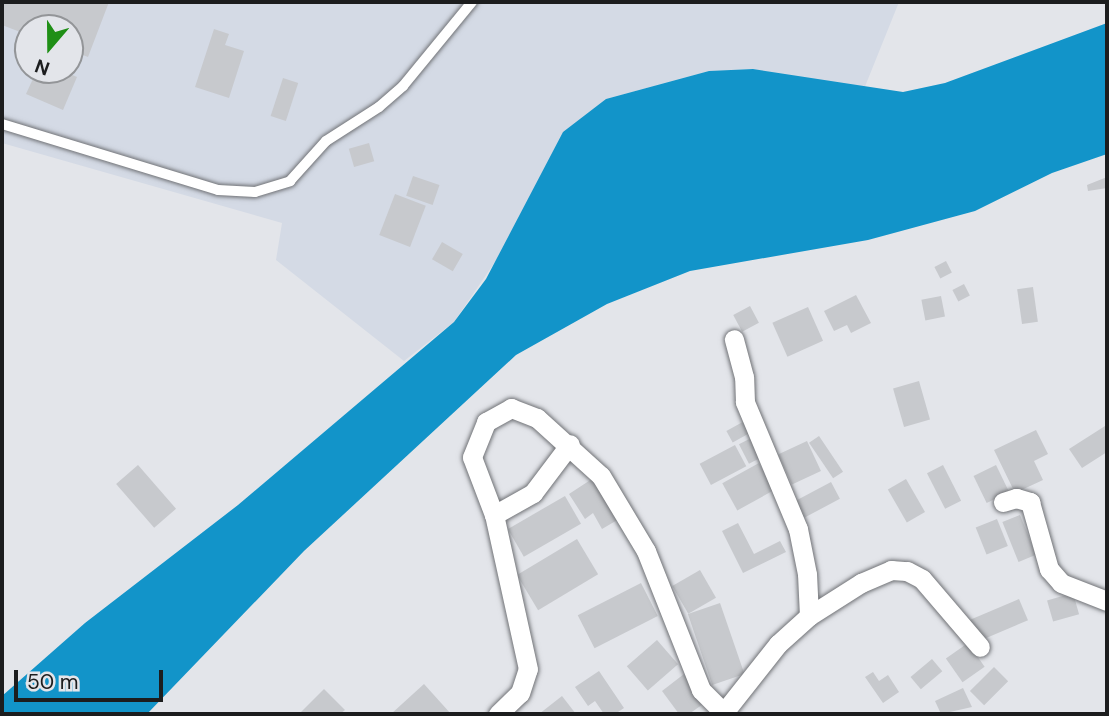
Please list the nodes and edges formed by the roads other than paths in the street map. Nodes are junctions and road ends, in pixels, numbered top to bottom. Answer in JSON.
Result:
{"nodes":[{"id":1,"x":472,"y":2,"type":"edge"},
{"id":2,"x":2,"y":124,"type":"edge"},
{"id":3,"x":734,"y":339,"type":"dead end"},
{"id":4,"x":570,"y":444,"type":"junction"},
{"id":5,"x":1003,"y":502,"type":"dead end"},
{"id":6,"x":494,"y":515,"type":"junction"},
{"id":7,"x":1107,"y":601,"type":"edge"},
{"id":8,"x":809,"y":616,"type":"junction"},
{"id":9,"x":980,"y":647,"type":"dead end"},
{"id":10,"x":725,"y":713,"type":"edge"},
{"id":11,"x":498,"y":714,"type":"edge"}],
"edges":[{"from":1,"to":2,"type":"lane"},
{"from":3,"to":8,"type":"street"},
{"from":4,"to":6,"type":"street"},
{"from":4,"to":6,"type":"street"},
{"from":4,"to":10,"type":"street"},
{"from":5,"to":7,"type":"street"},
{"from":6,"to":11,"type":"street"},
{"from":8,"to":9,"type":"street"},
{"from":8,"to":10,"type":"street"}]}
